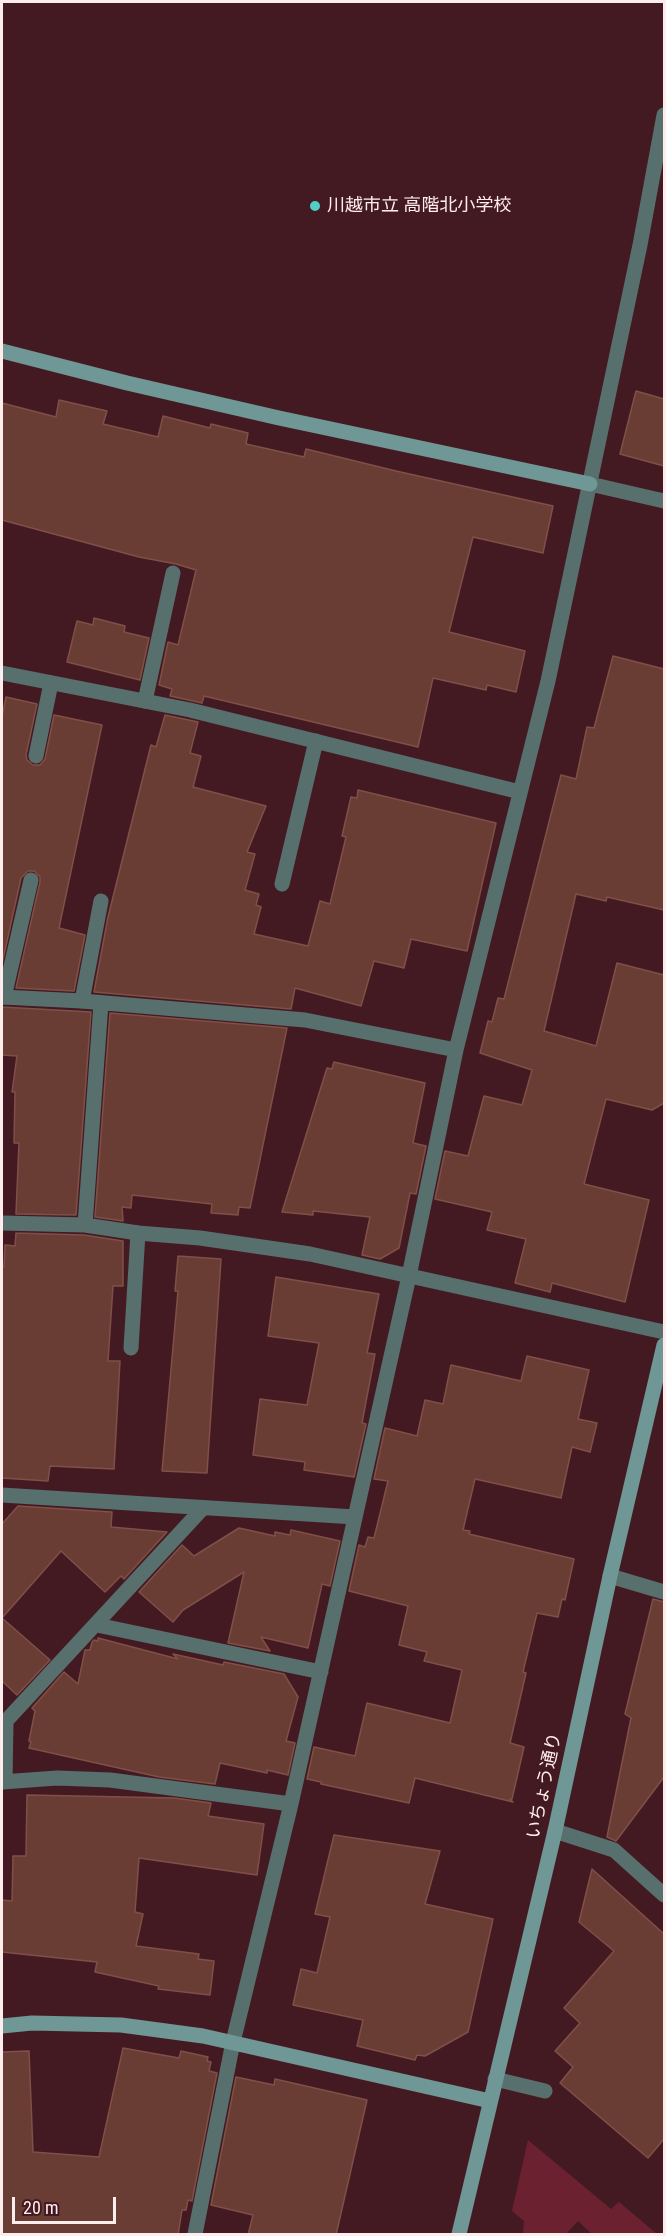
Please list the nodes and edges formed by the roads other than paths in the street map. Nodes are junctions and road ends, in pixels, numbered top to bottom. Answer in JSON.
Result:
{"nodes":[{"id":1,"x":664,"y":115,"type":"edge"},
{"id":2,"x":2,"y":351,"type":"edge"},
{"id":3,"x":590,"y":484,"type":"junction"},
{"id":4,"x":664,"y":501,"type":"edge"},
{"id":5,"x":173,"y":573,"type":"dead end"},
{"id":6,"x":2,"y":673,"type":"edge"},
{"id":7,"x":51,"y":683,"type":"junction"},
{"id":8,"x":145,"y":701,"type":"junction"},
{"id":9,"x":316,"y":741,"type":"junction"},
{"id":10,"x":36,"y":756,"type":"dead end"},
{"id":11,"x":520,"y":792,"type":"junction"},
{"id":12,"x":31,"y":880,"type":"dead end"},
{"id":13,"x":282,"y":884,"type":"dead end"},
{"id":14,"x":101,"y":901,"type":"dead end"},
{"id":15,"x":3,"y":997,"type":"edge"},
{"id":16,"x":82,"y":1001,"type":"junction"},
{"id":17,"x":101,"y":1003,"type":"junction"},
{"id":18,"x":456,"y":1050,"type":"junction"},
{"id":19,"x":2,"y":1223,"type":"edge"},
{"id":20,"x":85,"y":1225,"type":"junction"},
{"id":21,"x":138,"y":1233,"type":"junction"},
{"id":22,"x":409,"y":1276,"type":"junction"},
{"id":23,"x":664,"y":1332,"type":"edge"},
{"id":24,"x":664,"y":1345,"type":"edge"},
{"id":25,"x":131,"y":1348,"type":"dead end"},
{"id":26,"x":4,"y":1499,"type":"edge"},
{"id":27,"x":203,"y":1508,"type":"junction"},
{"id":28,"x":355,"y":1517,"type":"junction"},
{"id":29,"x":610,"y":1576,"type":"junction"},
{"id":30,"x":664,"y":1592,"type":"edge"},
{"id":31,"x":97,"y":1625,"type":"junction"},
{"id":32,"x":321,"y":1672,"type":"junction"},
{"id":33,"x":3,"y":1782,"type":"edge"},
{"id":34,"x":291,"y":1804,"type":"junction"},
{"id":35,"x":555,"y":1831,"type":"junction"},
{"id":36,"x":664,"y":1895,"type":"edge"},
{"id":37,"x":2,"y":2026,"type":"edge"},
{"id":38,"x":233,"y":2042,"type":"junction"},
{"id":39,"x":495,"y":2079,"type":"junction"},
{"id":40,"x":545,"y":2091,"type":"dead end"},
{"id":41,"x":490,"y":2101,"type":"junction"},
{"id":42,"x":195,"y":2235,"type":"edge"},
{"id":43,"x":459,"y":2235,"type":"edge"}],
"edges":[{"from":1,"to":3,"type":"street"},
{"from":2,"to":3,"type":"street"},
{"from":3,"to":4,"type":"street"},
{"from":3,"to":11,"type":"street"},
{"from":5,"to":8,"type":"street"},
{"from":6,"to":7,"type":"street"},
{"from":7,"to":8,"type":"street"},
{"from":7,"to":10,"type":"street"},
{"from":8,"to":9,"type":"street"},
{"from":9,"to":11,"type":"street"},
{"from":9,"to":13,"type":"street"},
{"from":11,"to":18,"type":"street"},
{"from":12,"to":15,"type":"street"},
{"from":14,"to":16,"type":"street"},
{"from":15,"to":16,"type":"street"},
{"from":16,"to":17,"type":"street"},
{"from":17,"to":18,"type":"street"},
{"from":17,"to":20,"type":"street"},
{"from":18,"to":22,"type":"street"},
{"from":19,"to":20,"type":"street"},
{"from":20,"to":21,"type":"street"},
{"from":21,"to":22,"type":"street"},
{"from":21,"to":25,"type":"street"},
{"from":22,"to":23,"type":"street"},
{"from":22,"to":28,"type":"street"},
{"from":24,"to":29,"type":"street","name":"いちょう通り"},
{"from":26,"to":27,"type":"street"},
{"from":27,"to":28,"type":"street"},
{"from":27,"to":31,"type":"street"},
{"from":28,"to":32,"type":"street"},
{"from":29,"to":30,"type":"street"},
{"from":29,"to":35,"type":"street","name":"いちょう通り"},
{"from":31,"to":32,"type":"street"},
{"from":31,"to":33,"type":"street"},
{"from":32,"to":34,"type":"street"},
{"from":33,"to":34,"type":"street"},
{"from":34,"to":38,"type":"street"},
{"from":35,"to":36,"type":"street"},
{"from":35,"to":39,"type":"street","name":"いちょう通り"},
{"from":37,"to":38,"type":"street"},
{"from":38,"to":41,"type":"street"},
{"from":38,"to":42,"type":"street"},
{"from":39,"to":40,"type":"street"},
{"from":39,"to":41,"type":"street","name":"いちょう通り"},
{"from":41,"to":43,"type":"street","name":"いちょう通り"}]}
